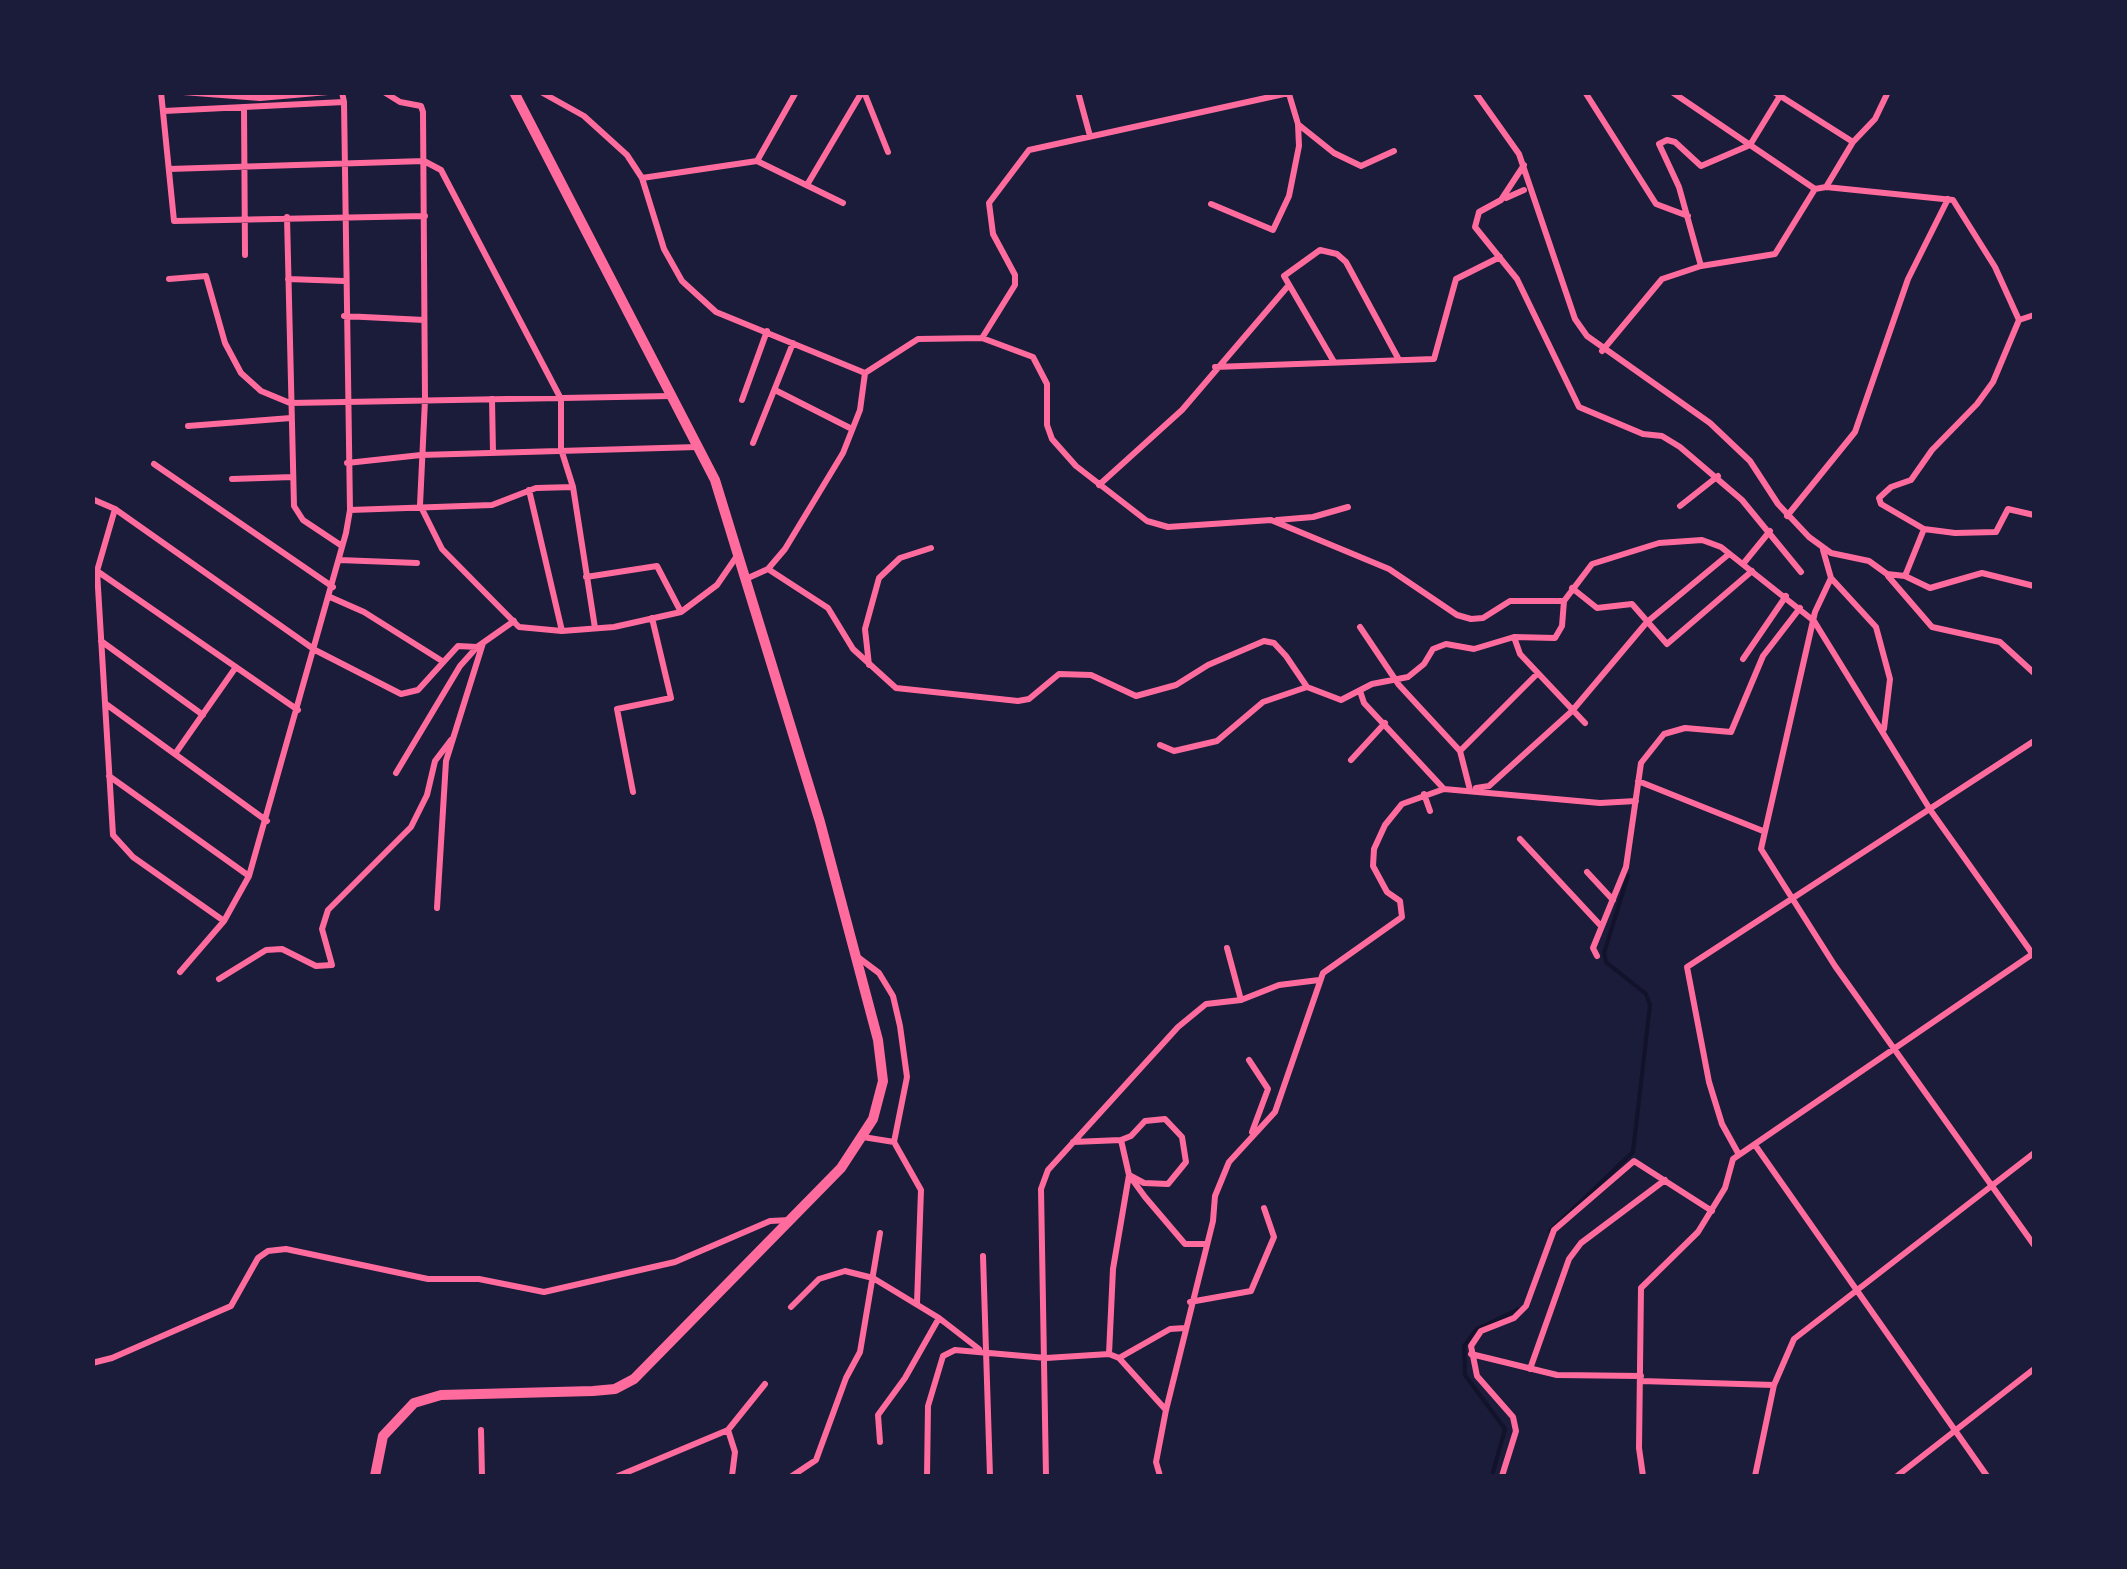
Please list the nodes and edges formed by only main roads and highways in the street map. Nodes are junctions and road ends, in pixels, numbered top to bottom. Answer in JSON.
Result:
{"nodes":[{"id":1,"x":514,"y":92,"type":"edge"},
{"id":2,"x":375,"y":1476,"type":"edge"}],
"edges":[{"from":1,"to":2,"type":"main road"}]}
